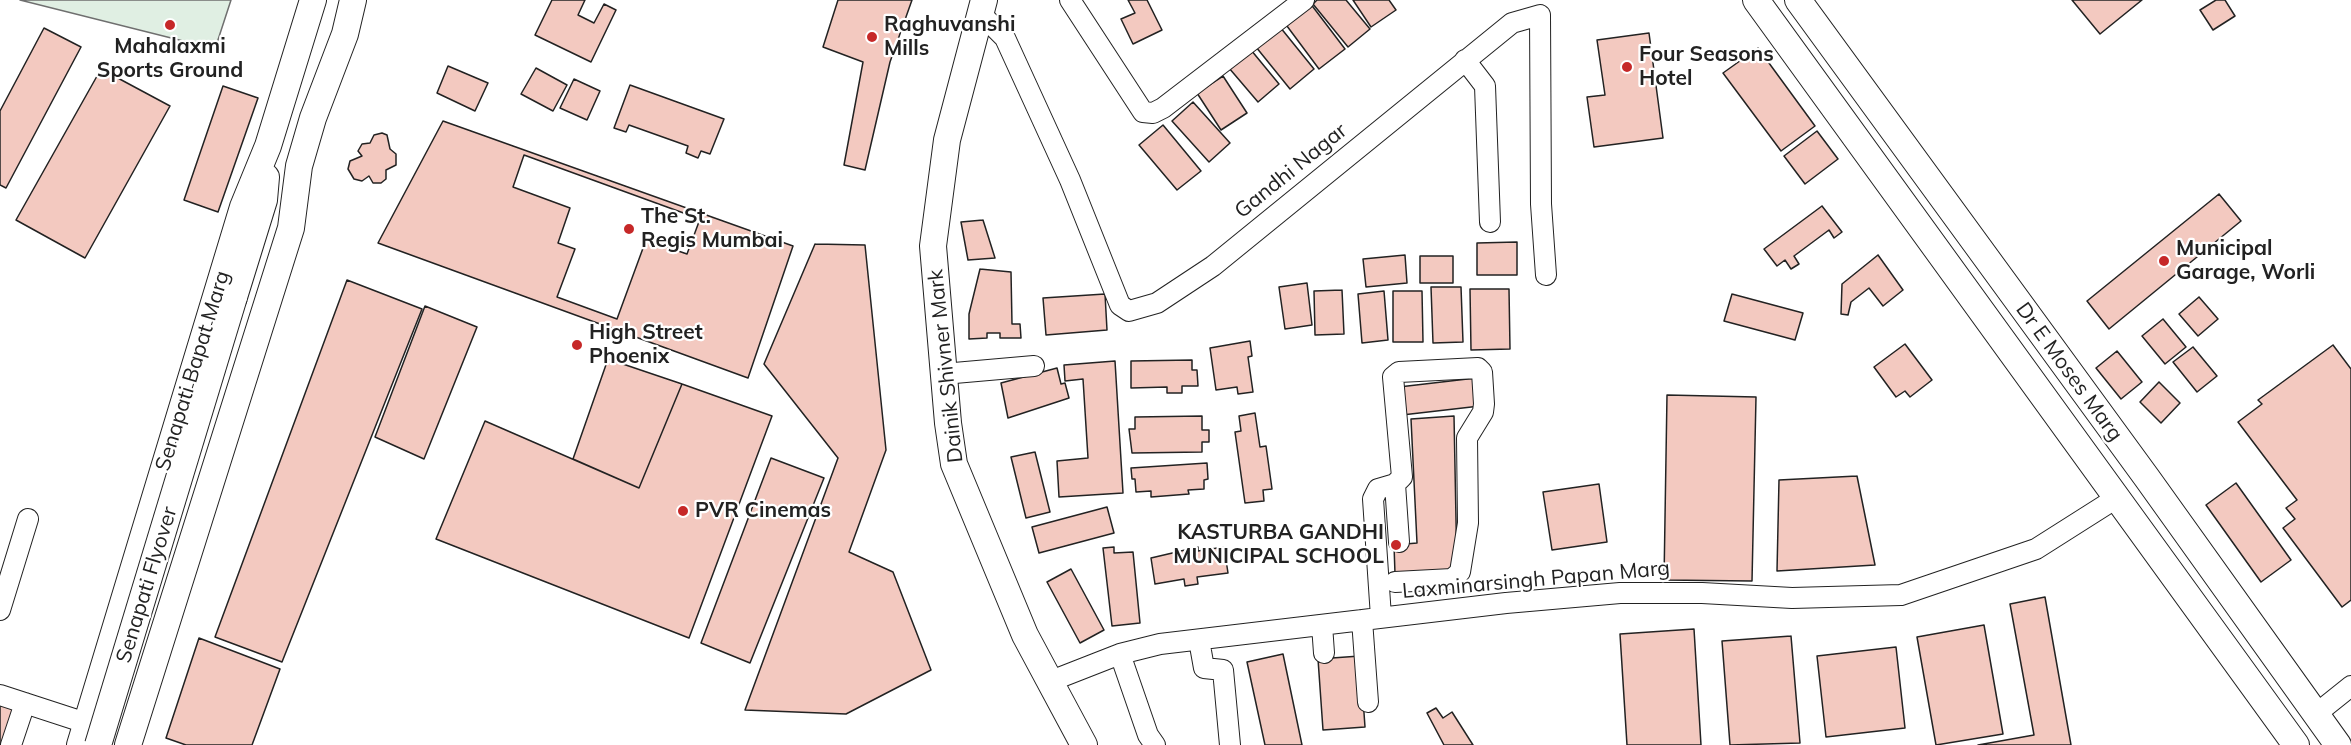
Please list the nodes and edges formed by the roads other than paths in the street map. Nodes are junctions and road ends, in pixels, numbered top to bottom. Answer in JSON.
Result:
{"nodes":[{"id":1,"x":313,"y":0,"type":"edge"},
{"id":2,"x":353,"y":0,"type":"edge"},
{"id":3,"x":1070,"y":0,"type":"edge"},
{"id":4,"x":1304,"y":0,"type":"edge"},
{"id":5,"x":1756,"y":0,"type":"edge"},
{"id":6,"x":1798,"y":0,"type":"edge"},
{"id":7,"x":982,"y":6,"type":"edge"},
{"id":8,"x":1465,"y":60,"type":"junction"},
{"id":9,"x":1858,"y":81,"type":"junction"},
{"id":10,"x":1829,"y":100,"type":"junction"},
{"id":11,"x":268,"y":146,"type":"junction"},
{"id":12,"x":300,"y":166,"type":"junction"},
{"id":13,"x":1490,"y":222,"type":"dead end"},
{"id":14,"x":1546,"y":275,"type":"dead end"},
{"id":15,"x":243,"y":300,"type":"junction"},
{"id":16,"x":1034,"y":366,"type":"dead end"},
{"id":17,"x":943,"y":374,"type":"junction"},
{"id":18,"x":1395,"y":484,"type":"junction"},
{"id":19,"x":2118,"y":497,"type":"junction"},
{"id":20,"x":28,"y":519,"type":"dead end"},
{"id":21,"x":1399,"y":542,"type":"dead end"},
{"id":22,"x":1447,"y":589,"type":"dead end"},
{"id":23,"x":0,"y":610,"type":"edge"},
{"id":24,"x":1449,"y":610,"type":"junction"},
{"id":25,"x":1401,"y":615,"type":"junction"},
{"id":26,"x":1371,"y":619,"type":"junction"},
{"id":27,"x":1322,"y":625,"type":"junction"},
{"id":28,"x":1199,"y":640,"type":"junction"},
{"id":29,"x":1324,"y":653,"type":"dead end"},
{"id":30,"x":1120,"y":654,"type":"junction"},
{"id":31,"x":1051,"y":681,"type":"junction"},
{"id":32,"x":2351,"y":686,"type":"edge"},
{"id":33,"x":0,"y":695,"type":"edge"},
{"id":34,"x":1368,"y":702,"type":"dead end"},
{"id":35,"x":25,"y":703,"type":"junction"},
{"id":36,"x":2316,"y":714,"type":"junction"},
{"id":37,"x":89,"y":732,"type":"edge"},
{"id":38,"x":125,"y":740,"type":"edge"},
{"id":39,"x":11,"y":745,"type":"edge"},
{"id":40,"x":1084,"y":745,"type":"edge"},
{"id":41,"x":1155,"y":745,"type":"edge"},
{"id":42,"x":1230,"y":745,"type":"edge"},
{"id":43,"x":2296,"y":745,"type":"edge"},
{"id":44,"x":2338,"y":745,"type":"edge"}],
"edges":[{"from":1,"to":11,"type":"main road","name":"Senapati Bapat Marg"},
{"from":2,"to":12,"type":"main road"},
{"from":3,"to":4,"type":"street"},
{"from":5,"to":10,"type":"main road","name":"Dr E Moses Marg"},
{"from":6,"to":9,"type":"main road","name":"Dr E Moses Marg"},
{"from":7,"to":8,"type":"street","name":"Gandhi Nagar"},
{"from":7,"to":17,"type":"main road","name":"Dainik Shivner Mark"},
{"from":8,"to":13,"type":"street"},
{"from":8,"to":14,"type":"street","name":"Gandhi Nagar"},
{"from":9,"to":10,"type":"main road"},
{"from":9,"to":36,"type":"main road","name":"Dr E Moses Marg"},
{"from":10,"to":19,"type":"main road","name":"Dr E Moses Marg"},
{"from":11,"to":15,"type":"main road","name":"Senapati Flyover"},
{"from":11,"to":37,"type":"main road","name":"Senapati Bapat Marg"},
{"from":12,"to":15,"type":"main road","name":"Senapati Flyover"},
{"from":12,"to":38,"type":"main road"},
{"from":15,"to":37,"type":"main road","name":"Senapati Flyover","bridge":true},
{"from":15,"to":38,"type":"main road","name":"Senapati Flyover"},
{"from":16,"to":17,"type":"street"},
{"from":17,"to":31,"type":"main road","name":"Dainik Shivner Mark"},
{"from":18,"to":21,"type":"street"},
{"from":18,"to":25,"type":"street"},
{"from":18,"to":26,"type":"street"},
{"from":19,"to":24,"type":"street","name":"Laxminarsingh Papan Marg"},
{"from":19,"to":43,"type":"main road","name":"Dr E Moses Marg"},
{"from":20,"to":23,"type":"street"},
{"from":22,"to":24,"type":"street"},
{"from":24,"to":25,"type":"street","name":"Laxminarsingh Papan Marg"},
{"from":25,"to":26,"type":"street","name":"Laxminarsingh Papan Marg"},
{"from":26,"to":27,"type":"street","name":"Laxminarsingh Papan Marg"},
{"from":26,"to":34,"type":"street"},
{"from":27,"to":28,"type":"street","name":"Laxminarsingh Papan Marg"},
{"from":27,"to":29,"type":"street"},
{"from":28,"to":30,"type":"street","name":"Laxminarsingh Papan Marg"},
{"from":28,"to":42,"type":"street"},
{"from":30,"to":31,"type":"street","name":"Laxminarsingh Papan Marg"},
{"from":30,"to":41,"type":"street"},
{"from":31,"to":40,"type":"main road","name":"Dainik Shivner Mark"},
{"from":32,"to":36,"type":"street"},
{"from":33,"to":35,"type":"street"},
{"from":35,"to":37,"type":"street"},
{"from":35,"to":39,"type":"street"},
{"from":36,"to":44,"type":"main road","name":"Dr E Moses Marg"},
{"from":37,"to":38,"type":"main road"}]}
